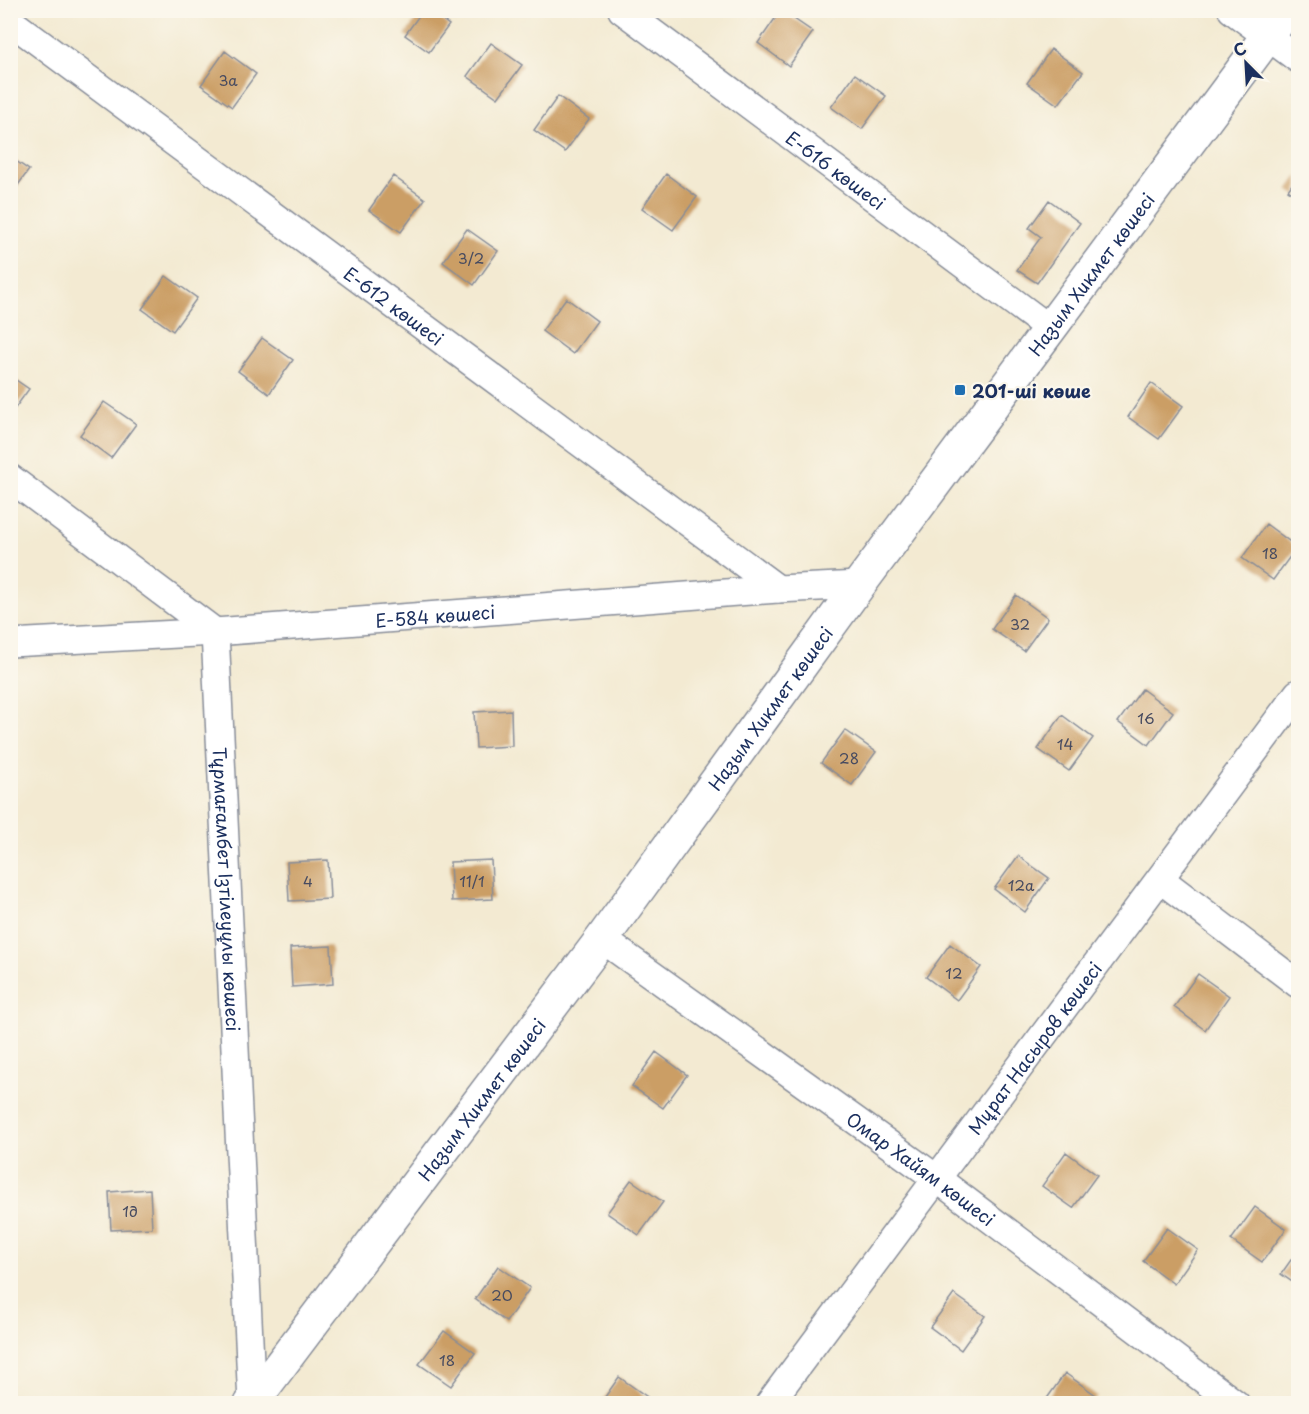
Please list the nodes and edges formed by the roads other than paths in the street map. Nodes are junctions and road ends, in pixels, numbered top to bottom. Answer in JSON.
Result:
{"nodes":[{"id":1,"x":622,"y":10,"type":"edge"},
{"id":2,"x":1232,"y":10,"type":"edge"},
{"id":3,"x":1287,"y":10,"type":"edge"},
{"id":4,"x":10,"y":21,"type":"edge"},
{"id":5,"x":1267,"y":37,"type":"junction"},
{"id":6,"x":1299,"y":59,"type":"edge"},
{"id":7,"x":1050,"y":329,"type":"junction"},
{"id":8,"x":10,"y":478,"type":"edge"},
{"id":9,"x":859,"y":585,"type":"junction"},
{"id":10,"x":778,"y":589,"type":"junction"},
{"id":11,"x":215,"y":632,"type":"junction"},
{"id":12,"x":10,"y":643,"type":"edge"},
{"id":13,"x":1299,"y":693,"type":"edge"},
{"id":14,"x":1160,"y":879,"type":"junction"},
{"id":15,"x":602,"y":939,"type":"junction"},
{"id":16,"x":1299,"y":984,"type":"edge"},
{"id":17,"x":936,"y":1178,"type":"junction"},
{"id":18,"x":251,"y":1403,"type":"edge"},
{"id":19,"x":769,"y":1404,"type":"edge"},
{"id":20,"x":1236,"y":1404,"type":"edge"}],
"edges":[{"from":1,"to":7,"type":"street","name":"Е-616 көшесі"},
{"from":2,"to":5,"type":"street"},
{"from":3,"to":5,"type":"street","name":"Назым Хикмет көшесі"},
{"from":4,"to":10,"type":"street","name":"Е-612 көшесі"},
{"from":5,"to":6,"type":"street"},
{"from":5,"to":7,"type":"street","name":"Назым Хикмет көшесі"},
{"from":7,"to":9,"type":"street","name":"Назым Хикмет көшесі"},
{"from":8,"to":11,"type":"street"},
{"from":9,"to":10,"type":"street","name":"Е-584 көшесі"},
{"from":9,"to":15,"type":"street","name":"Назым Хикмет көшесі"},
{"from":10,"to":11,"type":"street","name":"Е-584 көшесі"},
{"from":11,"to":12,"type":"street","name":"Е-584 көшесі"},
{"from":11,"to":18,"type":"street","name":"Тұрмағамбет Ізтілеуұлы көшесі"},
{"from":13,"to":14,"type":"street","name":"Мұрат Насыров көшесі"},
{"from":14,"to":16,"type":"street"},
{"from":14,"to":17,"type":"street","name":"Мұрат Насыров көшесі"},
{"from":15,"to":17,"type":"street","name":"Омар Хайям көшесі"},
{"from":15,"to":18,"type":"street","name":"Назым Хикмет көшесі"},
{"from":17,"to":19,"type":"street","name":"Мұрат Насыров көшесі"},
{"from":17,"to":20,"type":"street","name":"Омар Хайям көшесі"}]}
